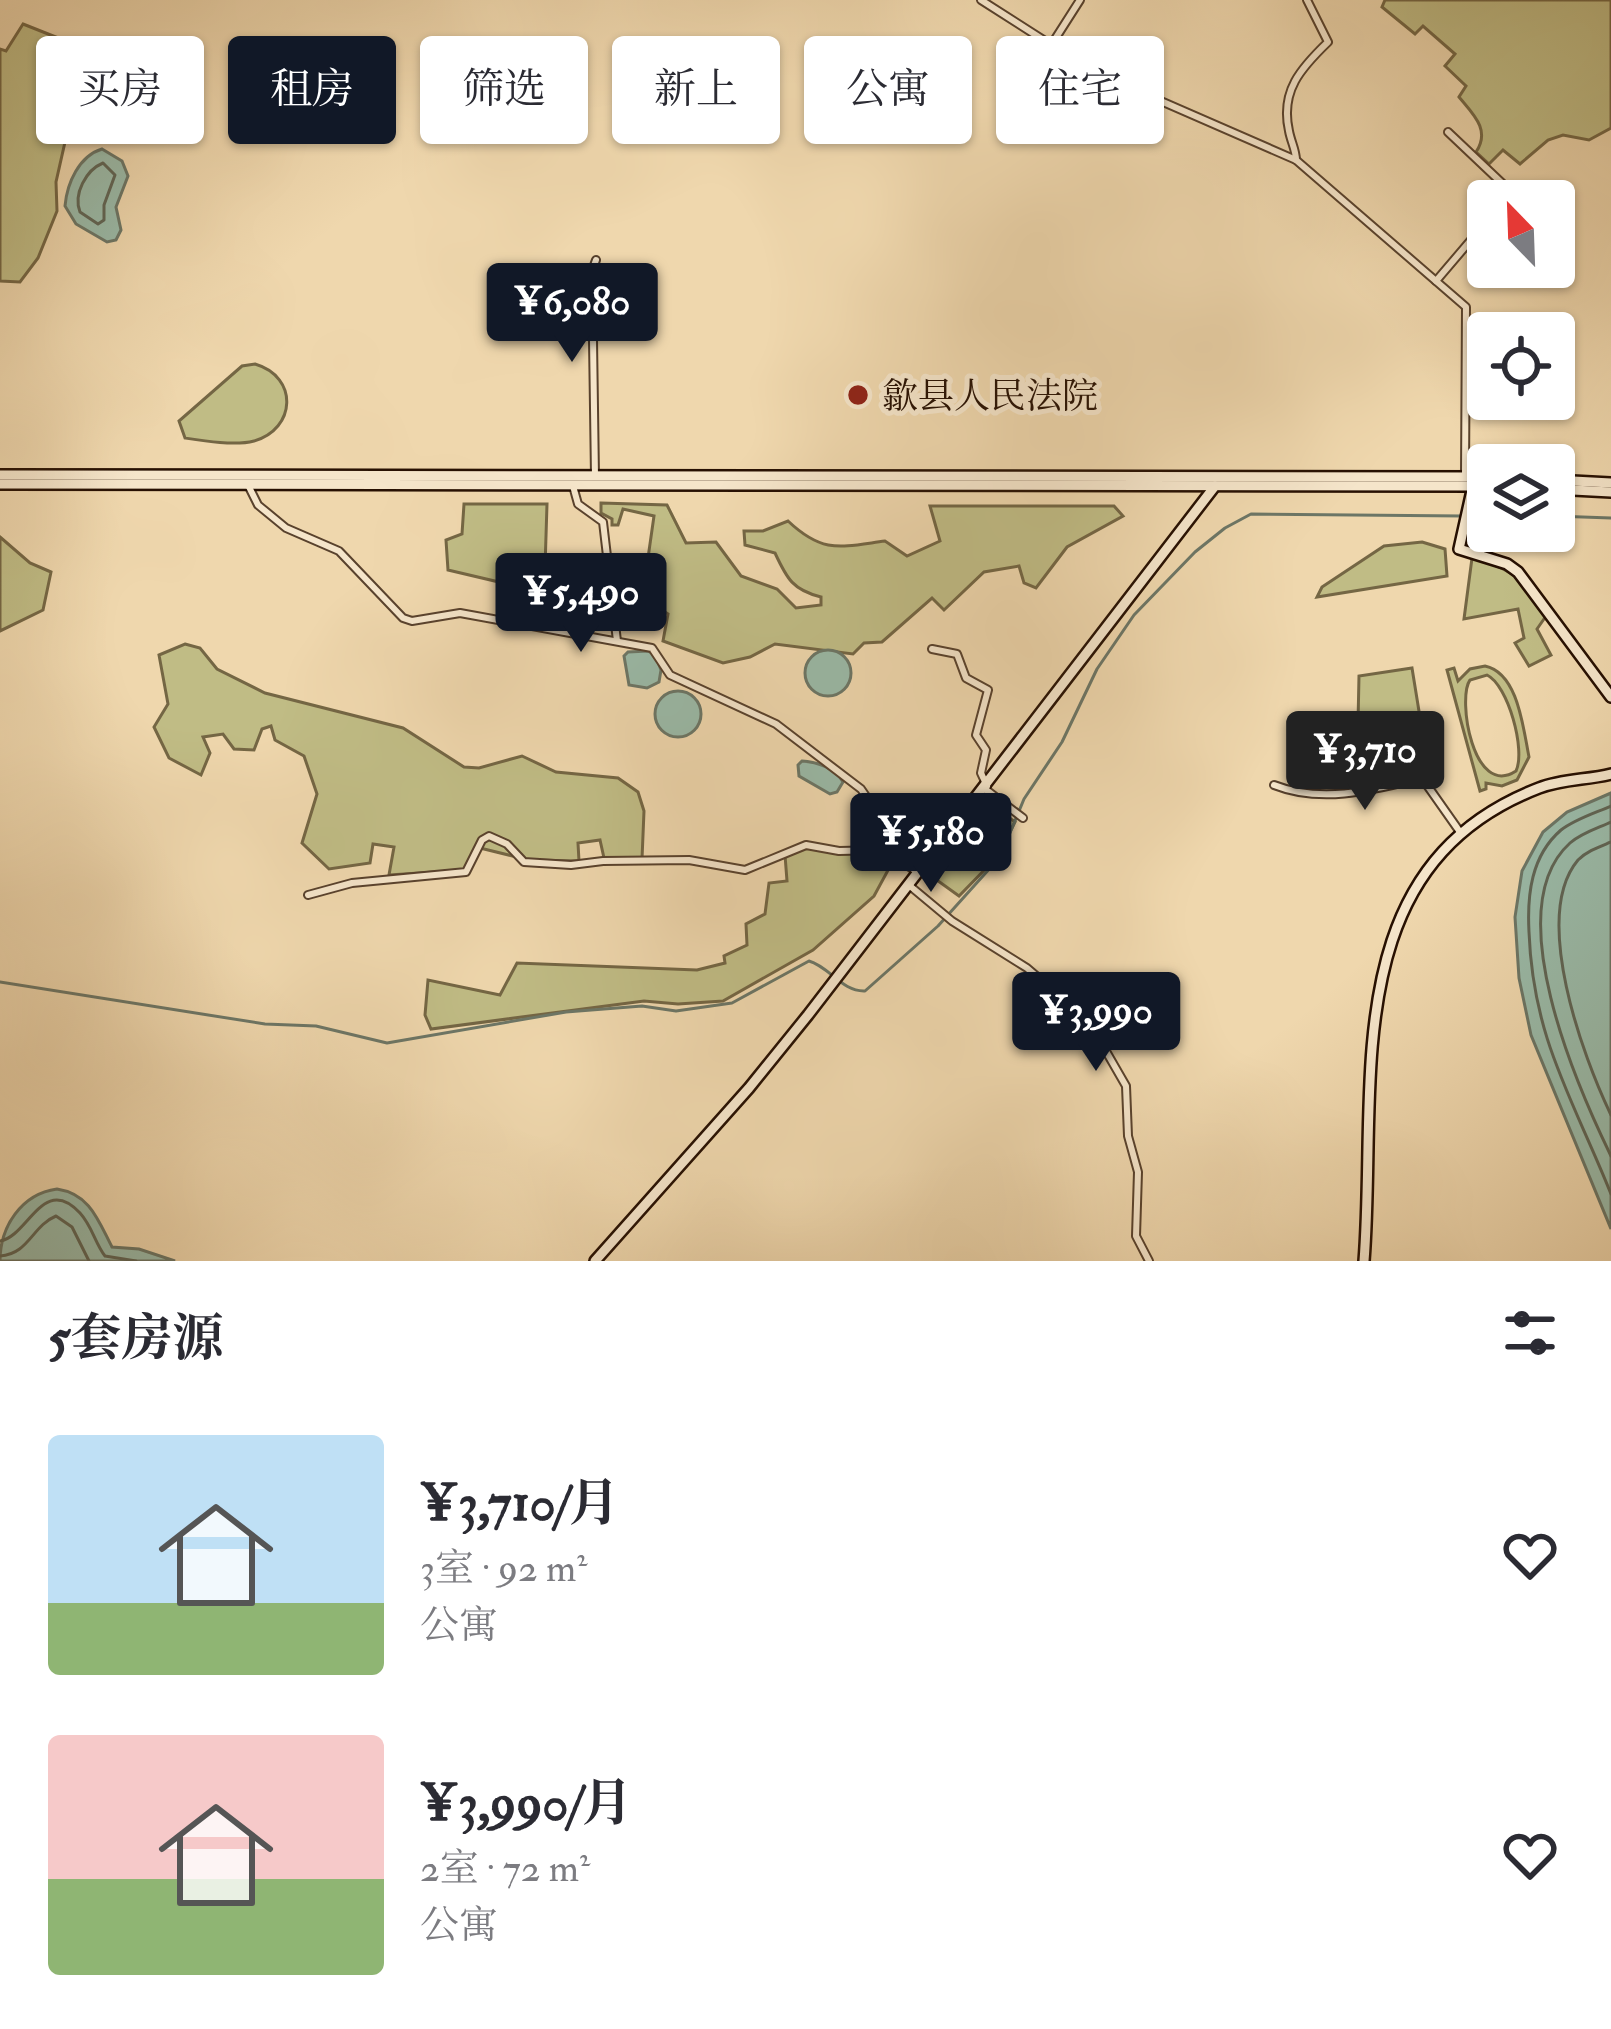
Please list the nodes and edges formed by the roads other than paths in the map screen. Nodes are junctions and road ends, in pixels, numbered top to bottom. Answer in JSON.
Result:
{"nodes":[{"id":1,"x":981,"y":0,"type":"edge"},
{"id":2,"x":1080,"y":0,"type":"edge"},
{"id":3,"x":1307,"y":0,"type":"edge"},
{"id":4,"x":1034,"y":36,"type":"edge"},
{"id":5,"x":1057,"y":36,"type":"edge"},
{"id":6,"x":1164,"y":103,"type":"edge"},
{"id":7,"x":1448,"y":132,"type":"dead end"},
{"id":8,"x":1296,"y":160,"type":"junction"},
{"id":9,"x":1499,"y":180,"type":"edge"},
{"id":10,"x":1467,"y":245,"type":"edge"},
{"id":11,"x":596,"y":260,"type":"dead end"},
{"id":12,"x":1436,"y":281,"type":"junction"},
{"id":13,"x":1468,"y":444,"type":"edge"},
{"id":14,"x":595,"y":477,"type":"junction"},
{"id":15,"x":0,"y":480,"type":"edge"},
{"id":16,"x":1467,"y":481,"type":"edge"},
{"id":17,"x":1467,"y":481,"type":"edge"},
{"id":18,"x":1575,"y":481,"type":"edge"},
{"id":19,"x":1611,"y":483,"type":"edge"},
{"id":20,"x":248,"y":485,"type":"junction"},
{"id":21,"x":573,"y":486,"type":"junction"},
{"id":22,"x":1215,"y":486,"type":"junction"},
{"id":23,"x":1575,"y":491,"type":"edge"},
{"id":24,"x":1611,"y":492,"type":"edge"},
{"id":25,"x":1467,"y":515,"type":"edge"},
{"id":26,"x":1467,"y":551,"type":"edge"},
{"id":27,"x":1469,"y":552,"type":"edge"},
{"id":28,"x":617,"y":640,"type":"junction"},
{"id":29,"x":932,"y":649,"type":"dead end"},
{"id":30,"x":1611,"y":697,"type":"edge"},
{"id":31,"x":1611,"y":774,"type":"edge"},
{"id":32,"x":1274,"y":784,"type":"dead end"},
{"id":33,"x":986,"y":788,"type":"junction"},
{"id":34,"x":1023,"y":818,"type":"dead end"},
{"id":35,"x":1460,"y":832,"type":"junction"},
{"id":36,"x":941,"y":846,"type":"junction"},
{"id":37,"x":920,"y":874,"type":"junction"},
{"id":38,"x":910,"y":886,"type":"junction"},
{"id":39,"x":308,"y":895,"type":"dead end"},
{"id":40,"x":595,"y":1261,"type":"edge"},
{"id":41,"x":1149,"y":1261,"type":"edge"},
{"id":42,"x":1364,"y":1261,"type":"edge"}],
"edges":[{"from":1,"to":4,"type":"street"},
{"from":2,"to":5,"type":"street"},
{"from":3,"to":8,"type":"street"},
{"from":6,"to":8,"type":"street"},
{"from":7,"to":9,"type":"street"},
{"from":8,"to":12,"type":"street"},
{"from":10,"to":12,"type":"street"},
{"from":11,"to":14,"type":"street"},
{"from":12,"to":13,"type":"street"},
{"from":14,"to":15,"type":"main road"},
{"from":14,"to":16,"type":"main road"},
{"from":15,"to":20,"type":"main road"},
{"from":17,"to":22,"type":"main road"},
{"from":18,"to":19,"type":"main road"},
{"from":20,"to":21,"type":"main road"},
{"from":20,"to":28,"type":"street"},
{"from":21,"to":22,"type":"main road"},
{"from":21,"to":28,"type":"street"},
{"from":22,"to":33,"type":"main road"},
{"from":23,"to":24,"type":"main road"},
{"from":25,"to":26,"type":"main road"},
{"from":27,"to":30,"type":"main road"},
{"from":28,"to":36,"type":"street"},
{"from":29,"to":33,"type":"street"},
{"from":31,"to":35,"type":"main road"},
{"from":32,"to":35,"type":"street"},
{"from":33,"to":34,"type":"street"},
{"from":33,"to":36,"type":"main road"},
{"from":35,"to":42,"type":"main road"},
{"from":36,"to":37,"type":"main road"},
{"from":37,"to":38,"type":"main road"},
{"from":37,"to":39,"type":"street"},
{"from":38,"to":40,"type":"main road"},
{"from":38,"to":41,"type":"street"}]}
